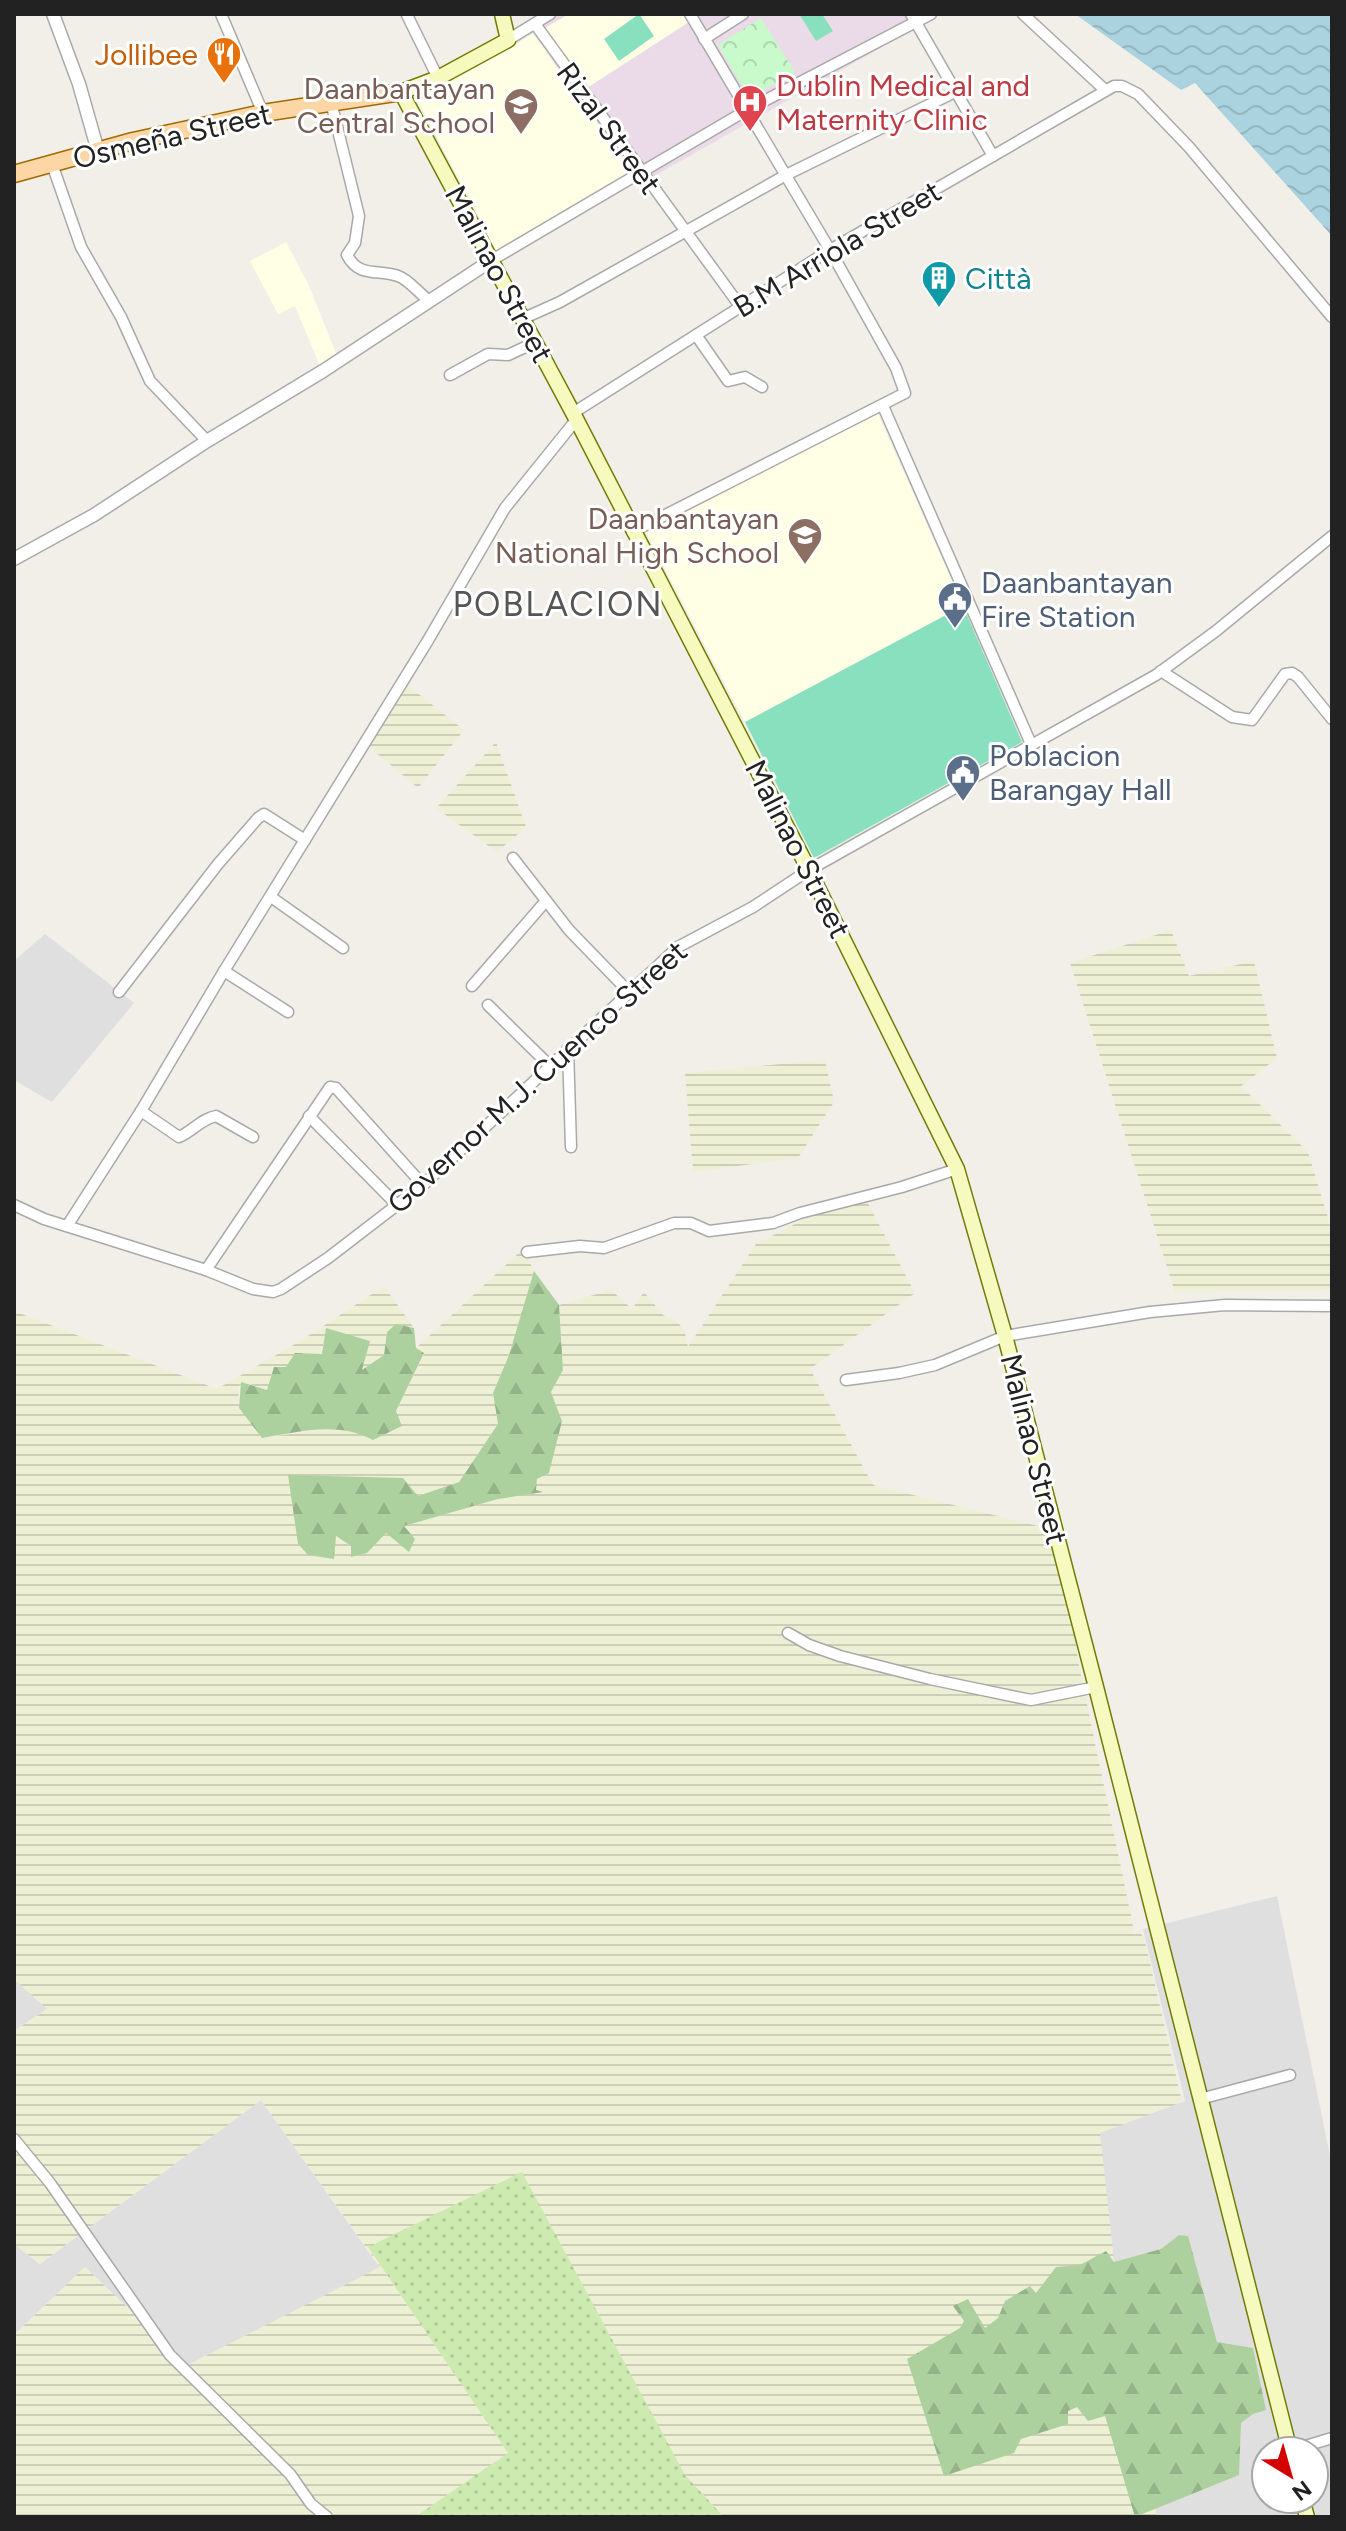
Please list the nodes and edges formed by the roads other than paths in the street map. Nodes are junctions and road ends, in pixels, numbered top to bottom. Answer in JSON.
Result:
{"nodes":[{"id":1,"x":53,"y":14,"type":"edge"},
{"id":2,"x":221,"y":14,"type":"edge"},
{"id":3,"x":502,"y":14,"type":"edge"},
{"id":4,"x":550,"y":14,"type":"edge"},
{"id":5,"x":690,"y":14,"type":"edge"},
{"id":6,"x":743,"y":14,"type":"edge"},
{"id":7,"x":931,"y":14,"type":"edge"},
{"id":8,"x":1023,"y":14,"type":"edge"},
{"id":9,"x":407,"y":15,"type":"edge"},
{"id":10,"x":914,"y":18,"type":"edge"},
{"id":11,"x":535,"y":24,"type":"junction"},
{"id":12,"x":704,"y":39,"type":"junction"},
{"id":13,"x":508,"y":40,"type":"junction"},
{"id":14,"x":438,"y":78,"type":"junction"},
{"id":15,"x":1105,"y":90,"type":"junction"},
{"id":16,"x":957,"y":91,"type":"junction"},
{"id":17,"x":401,"y":92,"type":"junction"},
{"id":18,"x":331,"y":102,"type":"junction"},
{"id":19,"x":747,"y":110,"type":"junction"},
{"id":20,"x":263,"y":113,"type":"junction"},
{"id":21,"x":98,"y":151,"type":"junction"},
{"id":22,"x":993,"y":156,"type":"junction"},
{"id":23,"x":52,"y":164,"type":"junction"},
{"id":24,"x":14,"y":174,"type":"edge"},
{"id":25,"x":642,"y":174,"type":"junction"},
{"id":26,"x":786,"y":175,"type":"junction"},
{"id":27,"x":684,"y":231,"type":"junction"},
{"id":28,"x":830,"y":250,"type":"junction"},
{"id":29,"x":492,"y":260,"type":"junction"},
{"id":30,"x":428,"y":300,"type":"junction"},
{"id":31,"x":740,"y":306,"type":"junction"},
{"id":32,"x":1332,"y":317,"type":"edge"},
{"id":33,"x":522,"y":319,"type":"junction"},
{"id":34,"x":696,"y":335,"type":"junction"},
{"id":35,"x":534,"y":343,"type":"junction"},
{"id":36,"x":450,"y":375,"type":"dead end"},
{"id":37,"x":762,"y":387,"type":"dead end"},
{"id":38,"x":883,"y":406,"type":"junction"},
{"id":39,"x":574,"y":417,"type":"junction"},
{"id":40,"x":207,"y":441,"type":"junction"},
{"id":41,"x":632,"y":532,"type":"junction"},
{"id":42,"x":1331,"y":539,"type":"edge"},
{"id":43,"x":14,"y":559,"type":"edge"},
{"id":44,"x":1161,"y":671,"type":"junction"},
{"id":45,"x":1332,"y":719,"type":"edge"},
{"id":46,"x":1031,"y":744,"type":"junction"},
{"id":47,"x":305,"y":840,"type":"junction"},
{"id":48,"x":513,"y":858,"type":"dead end"},
{"id":49,"x":809,"y":870,"type":"junction"},
{"id":50,"x":271,"y":897,"type":"junction"},
{"id":51,"x":545,"y":902,"type":"junction"},
{"id":52,"x":343,"y":948,"type":"dead end"},
{"id":53,"x":224,"y":971,"type":"junction"},
{"id":54,"x":472,"y":986,"type":"dead end"},
{"id":55,"x":119,"y":992,"type":"dead end"},
{"id":56,"x":629,"y":992,"type":"junction"},
{"id":57,"x":488,"y":1005,"type":"dead end"},
{"id":58,"x":288,"y":1012,"type":"dead end"},
{"id":59,"x":568,"y":1048,"type":"junction"},
{"id":60,"x":549,"y":1065,"type":"junction"},
{"id":61,"x":141,"y":1111,"type":"junction"},
{"id":62,"x":309,"y":1116,"type":"junction"},
{"id":63,"x":253,"y":1137,"type":"dead end"},
{"id":64,"x":571,"y":1147,"type":"dead end"},
{"id":65,"x":957,"y":1169,"type":"junction"},
{"id":66,"x":423,"y":1185,"type":"junction"},
{"id":67,"x":14,"y":1205,"type":"edge"},
{"id":68,"x":397,"y":1205,"type":"junction"},
{"id":69,"x":67,"y":1226,"type":"junction"},
{"id":70,"x":527,"y":1252,"type":"dead end"},
{"id":71,"x":206,"y":1270,"type":"junction"},
{"id":72,"x":1332,"y":1306,"type":"edge"},
{"id":73,"x":1005,"y":1336,"type":"junction"},
{"id":74,"x":846,"y":1380,"type":"dead end"},
{"id":75,"x":788,"y":1633,"type":"dead end"},
{"id":76,"x":1096,"y":1687,"type":"junction"},
{"id":77,"x":1290,"y":2075,"type":"dead end"},
{"id":78,"x":1200,"y":2099,"type":"junction"},
{"id":79,"x":14,"y":2139,"type":"edge"},
{"id":80,"x":1286,"y":2435,"type":"edge"},
{"id":81,"x":327,"y":2517,"type":"edge"}],
"edges":[{"from":1,"to":21,"type":"street"},
{"from":2,"to":20,"type":"street"},
{"from":3,"to":13,"type":"main road"},
{"from":4,"to":11,"type":"street","name":"Osmeña Street"},
{"from":5,"to":12,"type":"street"},
{"from":6,"to":12,"type":"street"},
{"from":7,"to":10,"type":"street"},
{"from":8,"to":15,"type":"street"},
{"from":9,"to":14,"type":"street"},
{"from":10,"to":16,"type":"street"},
{"from":10,"to":19,"type":"street"},
{"from":11,"to":13,"type":"street","name":"Osmeña Street"},
{"from":11,"to":25,"type":"street","name":"Rizal Street"},
{"from":12,"to":19,"type":"street"},
{"from":13,"to":14,"type":"main road","name":"Osmeña Street"},
{"from":14,"to":17,"type":"main road","name":"Osmeña Street"},
{"from":15,"to":22,"type":"street","name":"B.M Arriola Street"},
{"from":15,"to":32,"type":"street"},
{"from":16,"to":22,"type":"street"},
{"from":16,"to":26,"type":"street"},
{"from":17,"to":18,"type":"main road","name":"Osmeña Street"},
{"from":17,"to":29,"type":"main road","name":"Malinao Street"},
{"from":18,"to":20,"type":"main road","name":"Osmeña Street"},
{"from":18,"to":30,"type":"street"},
{"from":19,"to":25,"type":"street"},
{"from":19,"to":26,"type":"street"},
{"from":20,"to":21,"type":"main road","name":"Osmeña Street"},
{"from":21,"to":23,"type":"main road","name":"Osmeña Street"},
{"from":22,"to":28,"type":"street","name":"B.M Arriola Street"},
{"from":23,"to":24,"type":"main road","name":"Osmeña Street"},
{"from":23,"to":40,"type":"street"},
{"from":25,"to":27,"type":"street","name":"Rizal Street"},
{"from":25,"to":29,"type":"street"},
{"from":26,"to":27,"type":"street"},
{"from":26,"to":28,"type":"street"},
{"from":27,"to":31,"type":"street","name":"Rizal Street"},
{"from":27,"to":33,"type":"street"},
{"from":28,"to":31,"type":"street","name":"B.M Arriola Street"},
{"from":28,"to":38,"type":"street"},
{"from":29,"to":30,"type":"street"},
{"from":29,"to":33,"type":"main road","name":"Malinao Street"},
{"from":30,"to":40,"type":"street"},
{"from":31,"to":34,"type":"street","name":"B.M Arriola Street"},
{"from":33,"to":35,"type":"main road","name":"Malinao Street"},
{"from":34,"to":37,"type":"street"},
{"from":34,"to":39,"type":"street","name":"B.M Arriola Street"},
{"from":35,"to":36,"type":"street"},
{"from":35,"to":39,"type":"main road","name":"Malinao Street"},
{"from":38,"to":41,"type":"street"},
{"from":38,"to":46,"type":"street"},
{"from":39,"to":41,"type":"main road","name":"Malinao Street"},
{"from":39,"to":47,"type":"street","name":"B.M Arriola Street"},
{"from":40,"to":43,"type":"street"},
{"from":41,"to":49,"type":"main road","name":"Malinao Street"},
{"from":42,"to":44,"type":"street","name":"Governor M.J. Cuenco Street"},
{"from":44,"to":45,"type":"street"},
{"from":44,"to":46,"type":"street","name":"Governor M.J. Cuenco Street"},
{"from":46,"to":49,"type":"street","name":"Governor M.J. Cuenco Street"},
{"from":47,"to":50,"type":"street","name":"B.M Arriola Street"},
{"from":47,"to":55,"type":"street"},
{"from":48,"to":51,"type":"street"},
{"from":49,"to":56,"type":"street","name":"Governor M.J. Cuenco Street"},
{"from":49,"to":65,"type":"main road","name":"Malinao Street"},
{"from":50,"to":52,"type":"street"},
{"from":50,"to":53,"type":"street","name":"B.M Arriola Street"},
{"from":51,"to":54,"type":"street"},
{"from":51,"to":56,"type":"street"},
{"from":53,"to":58,"type":"street"},
{"from":53,"to":61,"type":"street","name":"B.M Arriola Street"},
{"from":56,"to":59,"type":"street","name":"Governor M.J. Cuenco Street"},
{"from":57,"to":60,"type":"street"},
{"from":59,"to":60,"type":"street","name":"Governor M.J. Cuenco Street"},
{"from":59,"to":64,"type":"street"},
{"from":60,"to":66,"type":"street","name":"Governor M.J. Cuenco Street"},
{"from":61,"to":63,"type":"street"},
{"from":61,"to":69,"type":"street","name":"B.M Arriola Street"},
{"from":62,"to":66,"type":"street"},
{"from":62,"to":68,"type":"street"},
{"from":62,"to":71,"type":"street"},
{"from":65,"to":70,"type":"street"},
{"from":65,"to":73,"type":"main road","name":"Malinao Street"},
{"from":66,"to":68,"type":"street","name":"Governor M.J. Cuenco Street"},
{"from":67,"to":69,"type":"street"},
{"from":68,"to":71,"type":"street","name":"Governor M.J. Cuenco Street"},
{"from":69,"to":71,"type":"street"},
{"from":72,"to":73,"type":"street"},
{"from":73,"to":74,"type":"street"},
{"from":73,"to":76,"type":"main road","name":"Malinao Street"},
{"from":75,"to":76,"type":"street"},
{"from":76,"to":78,"type":"main road","name":"Malinao Street"},
{"from":77,"to":78,"type":"street"},
{"from":78,"to":80,"type":"main road","name":"Malinao Street"},
{"from":79,"to":81,"type":"street"}]}
